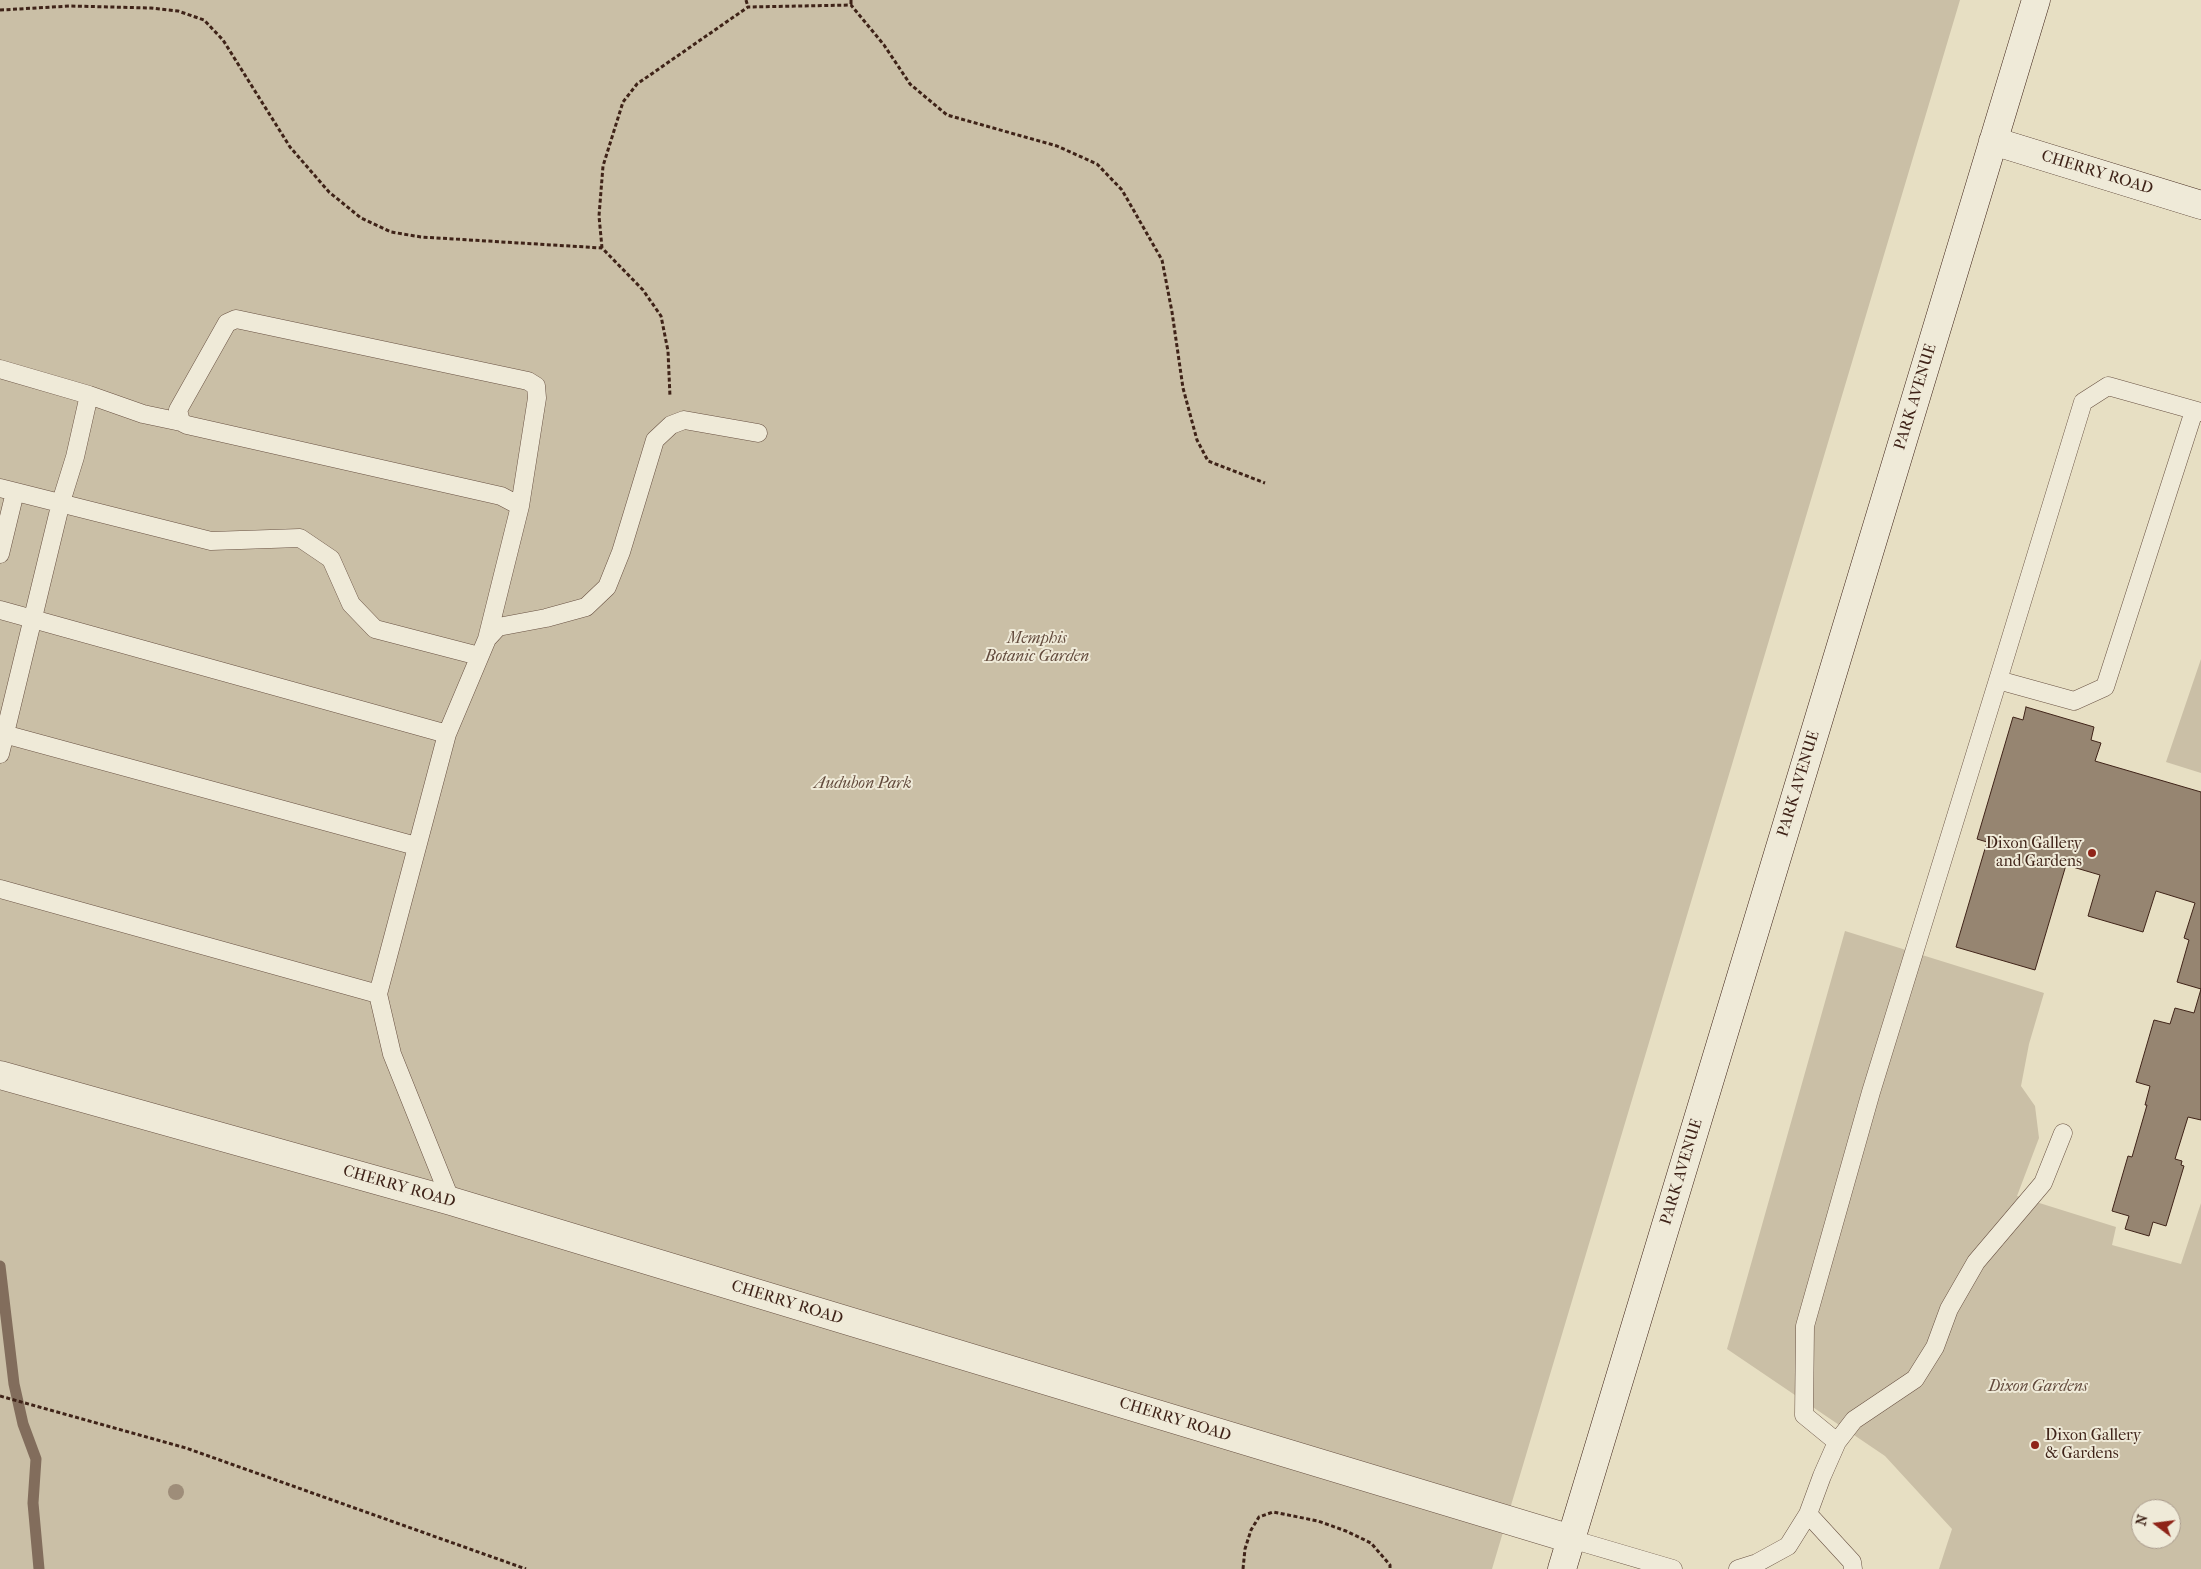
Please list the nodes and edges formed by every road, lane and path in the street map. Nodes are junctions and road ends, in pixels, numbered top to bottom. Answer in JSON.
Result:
{"nodes":[{"id":1,"x":746,"y":0,"type":"edge"},
{"id":2,"x":851,"y":0,"type":"edge"},
{"id":3,"x":2036,"y":0,"type":"edge"},
{"id":4,"x":852,"y":6,"type":"junction"},
{"id":5,"x":748,"y":7,"type":"junction"},
{"id":6,"x":0,"y":10,"type":"edge"},
{"id":7,"x":1993,"y":141,"type":"junction"},
{"id":8,"x":2201,"y":205,"type":"edge"},
{"id":9,"x":602,"y":248,"type":"junction"},
{"id":10,"x":0,"y":369,"type":"edge"},
{"id":11,"x":89,"y":395,"type":"junction"},
{"id":12,"x":2198,"y":412,"type":"edge"},
{"id":13,"x":181,"y":422,"type":"junction"},
{"id":14,"x":671,"y":425,"type":"junction"},
{"id":15,"x":758,"y":433,"type":"dead end"},
{"id":16,"x":1265,"y":483,"type":"dead end"},
{"id":17,"x":7,"y":490,"type":"edge"},
{"id":18,"x":61,"y":502,"type":"junction"},
{"id":19,"x":520,"y":506,"type":"junction"},
{"id":20,"x":0,"y":554,"type":"edge"},
{"id":21,"x":0,"y":610,"type":"edge"},
{"id":22,"x":33,"y":618,"type":"junction"},
{"id":23,"x":487,"y":639,"type":"junction"},
{"id":24,"x":479,"y":656,"type":"junction"},
{"id":25,"x":1998,"y":680,"type":"junction"},
{"id":26,"x":2,"y":734,"type":"edge"},
{"id":27,"x":447,"y":734,"type":"junction"},
{"id":28,"x":0,"y":754,"type":"edge"},
{"id":29,"x":416,"y":846,"type":"junction"},
{"id":30,"x":0,"y":889,"type":"edge"},
{"id":31,"x":378,"y":994,"type":"junction"},
{"id":32,"x":0,"y":1075,"type":"edge"},
{"id":33,"x":2063,"y":1133,"type":"dead end"},
{"id":34,"x":451,"y":1201,"type":"junction"},
{"id":35,"x":0,"y":1396,"type":"edge"},
{"id":36,"x":1837,"y":1442,"type":"junction"},
{"id":37,"x":1808,"y":1514,"type":"junction"},
{"id":38,"x":1572,"y":1539,"type":"junction"},
{"id":39,"x":526,"y":1569,"type":"edge"},
{"id":40,"x":1243,"y":1569,"type":"edge"},
{"id":41,"x":1390,"y":1569,"type":"edge"},
{"id":42,"x":1562,"y":1569,"type":"edge"},
{"id":43,"x":1673,"y":1569,"type":"edge"},
{"id":44,"x":1738,"y":1569,"type":"edge"},
{"id":45,"x":1853,"y":1569,"type":"edge"}],
"edges":[{"from":1,"to":5,"type":"path"},
{"from":2,"to":4,"type":"path"},
{"from":3,"to":7,"type":"main road","name":"PARK AVENUE"},
{"from":4,"to":5,"type":"path"},
{"from":4,"to":16,"type":"path"},
{"from":5,"to":9,"type":"path"},
{"from":6,"to":9,"type":"path"},
{"from":7,"to":8,"type":"main road","name":"CHERRY ROAD"},
{"from":7,"to":38,"type":"main road","name":"PARK AVENUE"},
{"from":9,"to":14,"type":"path"},
{"from":10,"to":11,"type":"lane"},
{"from":11,"to":13,"type":"lane"},
{"from":11,"to":18,"type":"lane"},
{"from":12,"to":25,"type":"lane"},
{"from":12,"to":25,"type":"lane"},
{"from":13,"to":19,"type":"lane"},
{"from":13,"to":19,"type":"lane"},
{"from":14,"to":15,"type":"lane"},
{"from":14,"to":23,"type":"lane"},
{"from":17,"to":18,"type":"lane"},
{"from":17,"to":20,"type":"lane"},
{"from":18,"to":22,"type":"lane"},
{"from":18,"to":24,"type":"lane"},
{"from":19,"to":23,"type":"lane"},
{"from":21,"to":22,"type":"lane"},
{"from":22,"to":26,"type":"lane"},
{"from":22,"to":27,"type":"lane"},
{"from":23,"to":24,"type":"lane"},
{"from":24,"to":27,"type":"lane"},
{"from":25,"to":36,"type":"lane"},
{"from":26,"to":28,"type":"lane"},
{"from":26,"to":29,"type":"lane"},
{"from":27,"to":29,"type":"lane"},
{"from":29,"to":31,"type":"lane"},
{"from":30,"to":31,"type":"lane"},
{"from":31,"to":34,"type":"lane"},
{"from":32,"to":34,"type":"main road","name":"CHERRY ROAD"},
{"from":33,"to":36,"type":"lane"},
{"from":34,"to":38,"type":"main road","name":"CHERRY ROAD"},
{"from":35,"to":39,"type":"path"},
{"from":36,"to":37,"type":"lane"},
{"from":37,"to":44,"type":"lane"},
{"from":37,"to":45,"type":"lane"},
{"from":38,"to":42,"type":"main road","name":"PARK AVENUE"},
{"from":38,"to":43,"type":"lane"},
{"from":40,"to":41,"type":"path"}]}
